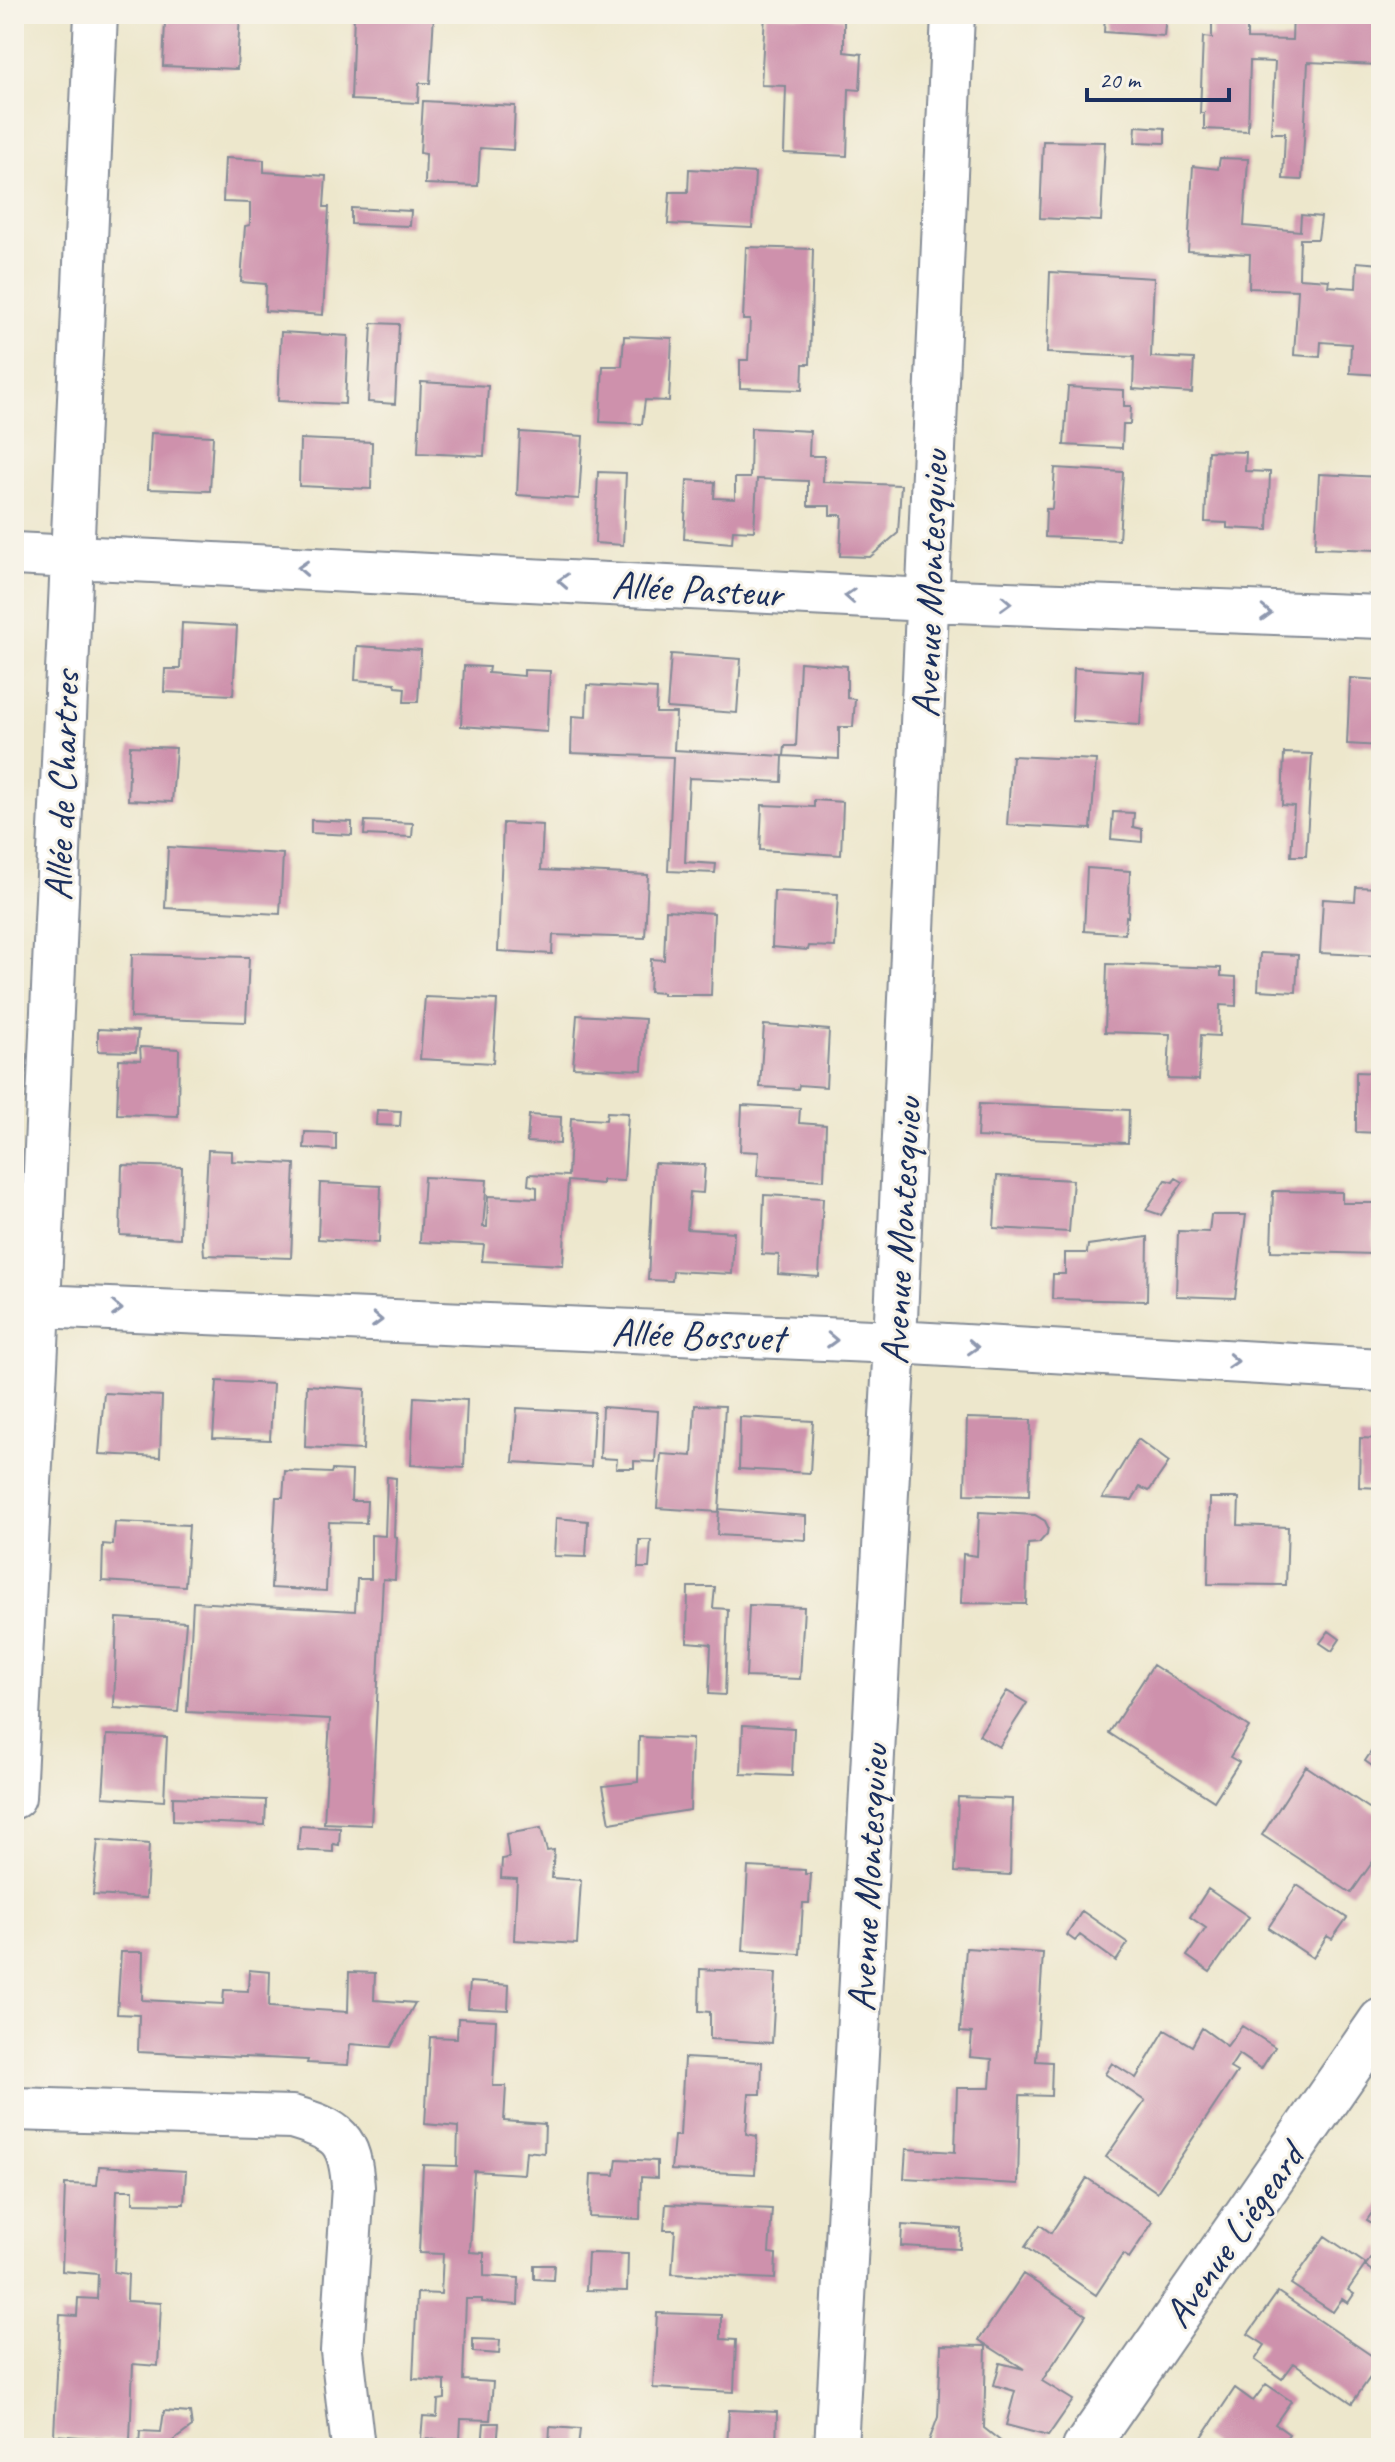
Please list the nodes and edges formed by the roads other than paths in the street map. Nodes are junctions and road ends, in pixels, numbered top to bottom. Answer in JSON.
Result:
{"nodes":[{"id":1,"x":96,"y":14,"type":"edge"},
{"id":2,"x":953,"y":14,"type":"edge"},
{"id":3,"x":14,"y":554,"type":"edge"},
{"id":4,"x":71,"y":557,"type":"junction"},
{"id":5,"x":928,"y":600,"type":"junction"},
{"id":6,"x":1381,"y":617,"type":"edge"},
{"id":7,"x":26,"y":1305,"type":"edge"},
{"id":8,"x":895,"y":1342,"type":"junction"},
{"id":9,"x":1381,"y":1370,"type":"edge"},
{"id":10,"x":14,"y":1797,"type":"edge"},
{"id":11,"x":1381,"y":2021,"type":"edge"},
{"id":12,"x":14,"y":2109,"type":"edge"},
{"id":13,"x":353,"y":2448,"type":"edge"},
{"id":14,"x":836,"y":2448,"type":"edge"},
{"id":15,"x":1085,"y":2448,"type":"edge"}],
"edges":[{"from":1,"to":4,"type":"street","name":"Allée de Chartres"},
{"from":2,"to":5,"type":"street","name":"Avenue Montesquieu"},
{"from":3,"to":4,"type":"street","name":"Allée Pasteur"},
{"from":5,"to":4,"type":"street","name":"Allée Pasteur","one_way":true},
{"from":4,"to":7,"type":"street","name":"Allée de Chartres"},
{"from":5,"to":6,"type":"street","name":"Allée Pasteur","one_way":true},
{"from":5,"to":8,"type":"street","name":"Avenue Montesquieu"},
{"from":7,"to":8,"type":"street","name":"Allée Bossuet","one_way":true},
{"from":7,"to":10,"type":"street","name":"Allée de Chartres"},
{"from":8,"to":9,"type":"street","name":"Allée Bossuet","one_way":true},
{"from":8,"to":14,"type":"street","name":"Avenue Montesquieu"},
{"from":11,"to":15,"type":"street","name":"Avenue Liégeard"},
{"from":12,"to":13,"type":"street"}]}
